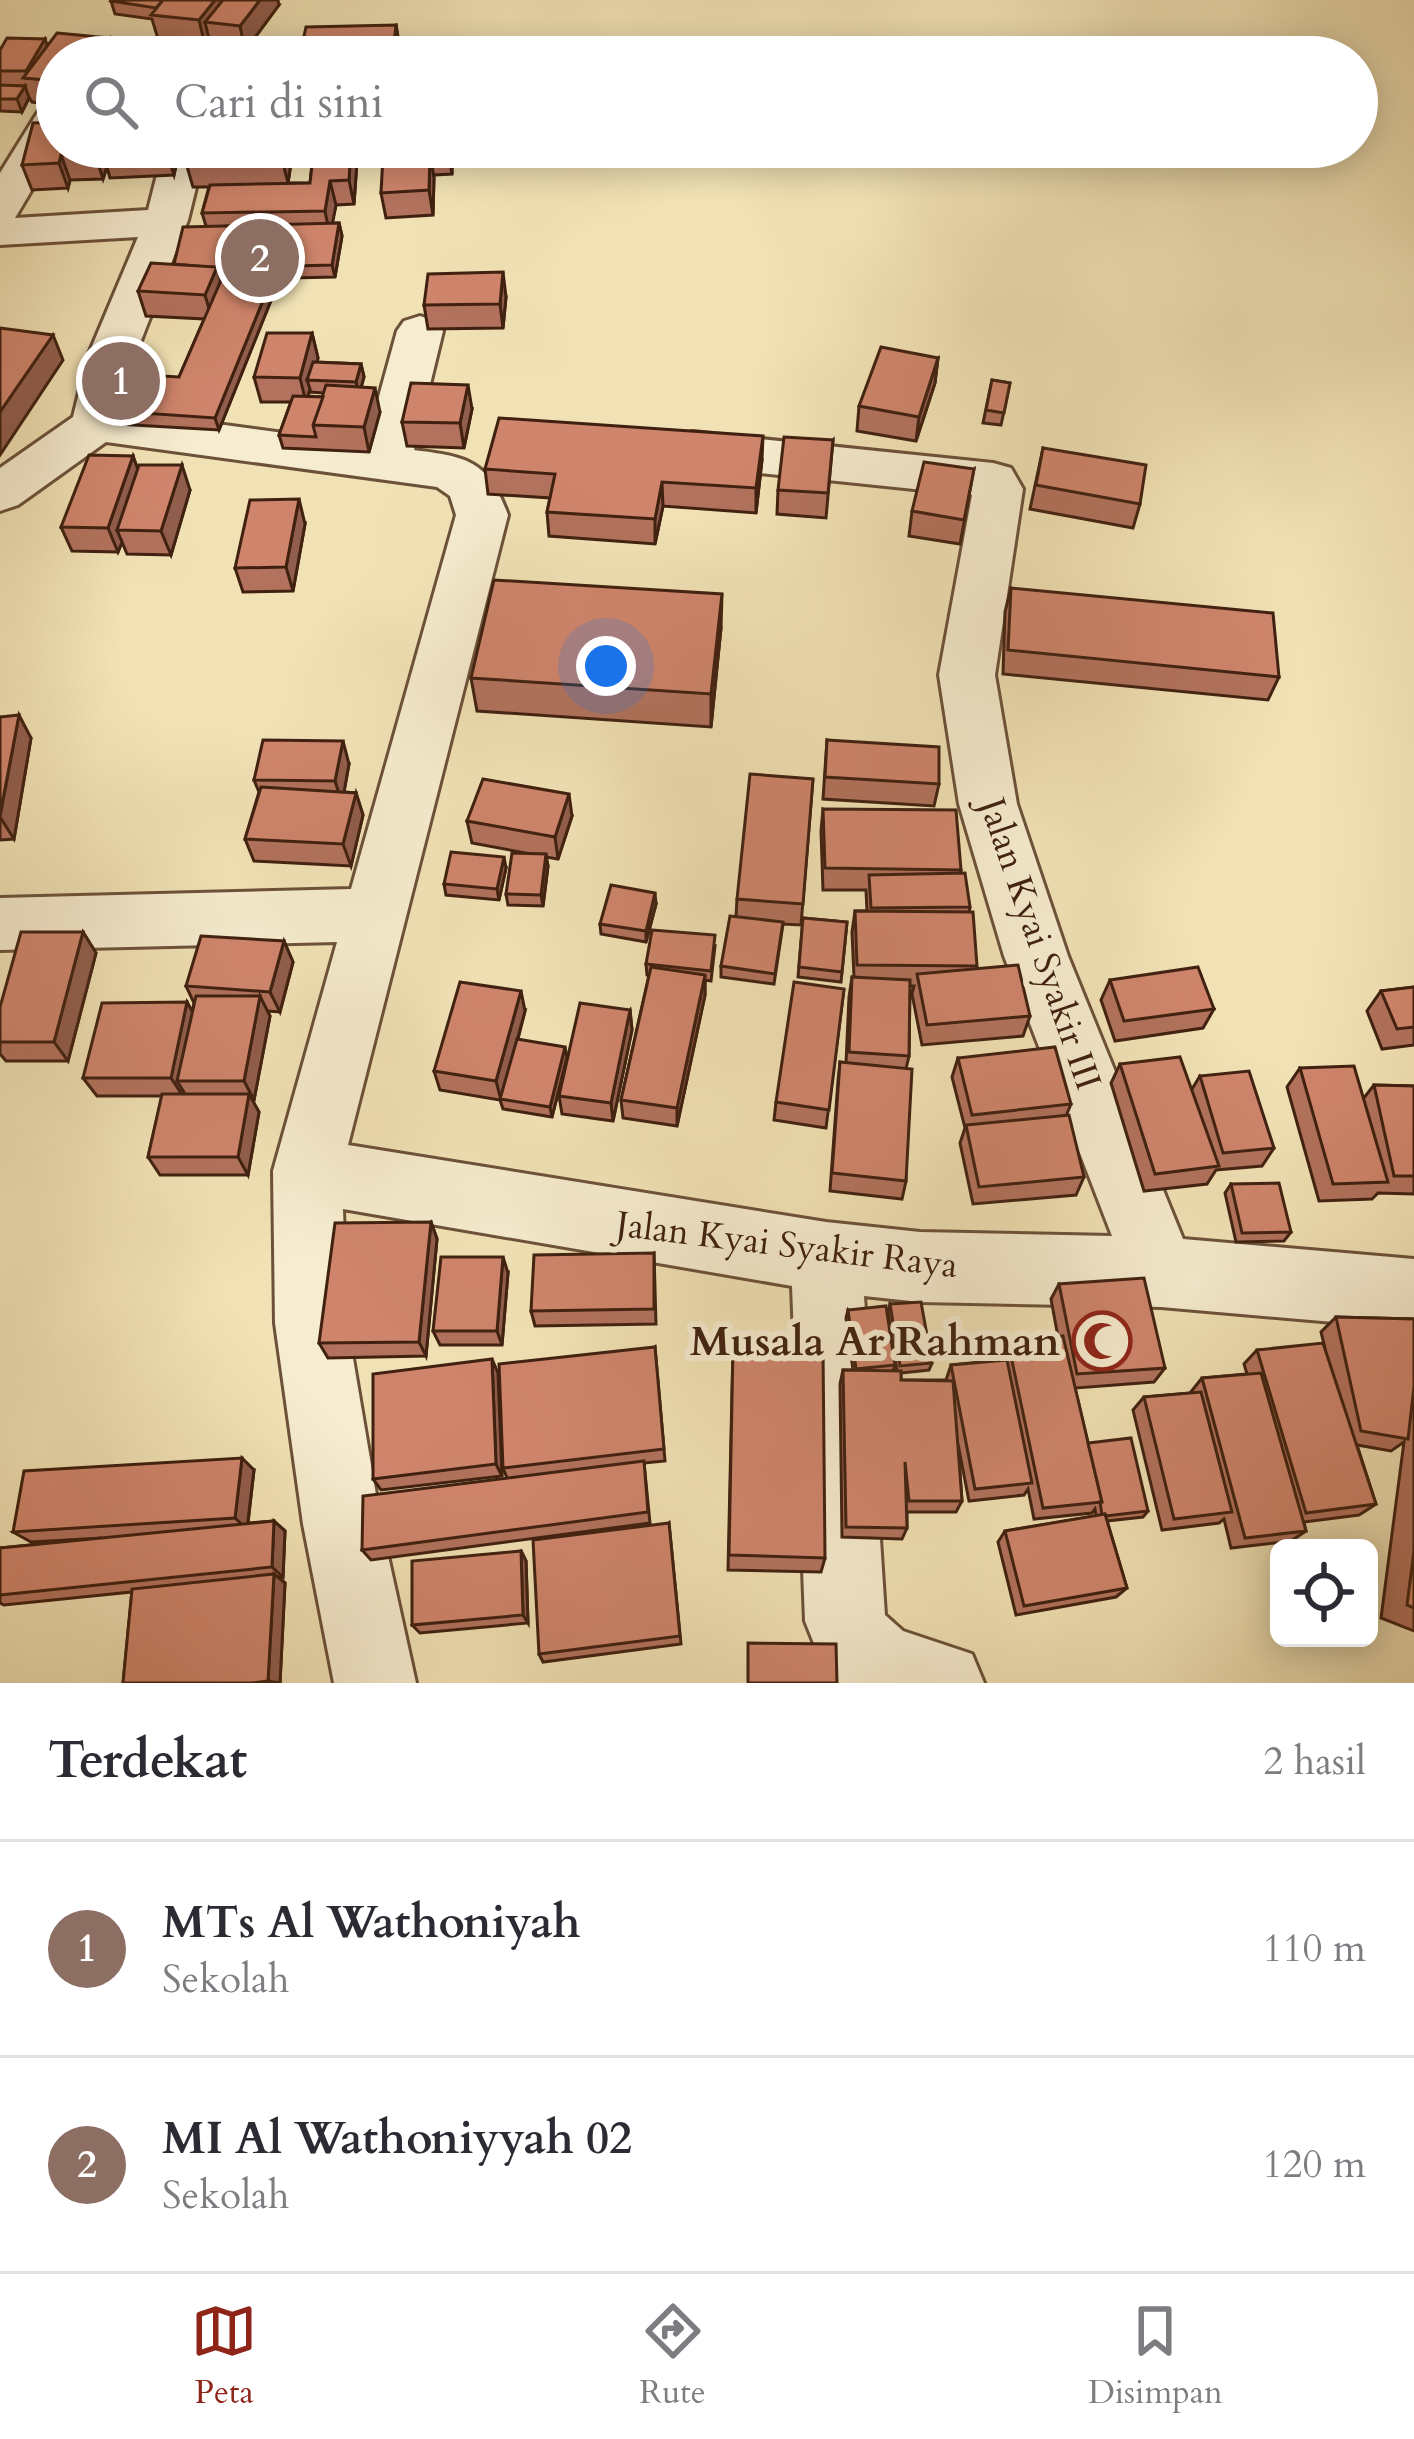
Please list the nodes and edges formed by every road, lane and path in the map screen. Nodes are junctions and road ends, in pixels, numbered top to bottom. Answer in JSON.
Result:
{"nodes":[{"id":1,"x":36,"y":148,"type":"edge"},
{"id":2,"x":179,"y":168,"type":"edge"},
{"id":3,"x":219,"y":202,"type":"edge"},
{"id":4,"x":0,"y":209,"type":"edge"},
{"id":5,"x":168,"y":214,"type":"junction"},
{"id":6,"x":0,"y":232,"type":"edge"},
{"id":7,"x":420,"y":331,"type":"edge"},
{"id":8,"x":98,"y":424,"type":"junction"},
{"id":9,"x":693,"y":448,"type":"edge"},
{"id":10,"x":386,"y":463,"type":"junction"},
{"id":11,"x":0,"y":494,"type":"edge"},
{"id":12,"x":376,"y":915,"type":"junction"},
{"id":13,"x":0,"y":924,"type":"edge"},
{"id":14,"x":307,"y":1171,"type":"junction"},
{"id":15,"x":826,"y":1257,"type":"junction"},
{"id":16,"x":1161,"y":1272,"type":"junction"},
{"id":17,"x":1414,"y":1294,"type":"edge"},
{"id":18,"x":375,"y":1683,"type":"edge"},
{"id":19,"x":943,"y":1683,"type":"edge"}],
"edges":[{"from":1,"to":4,"type":"street"},
{"from":2,"to":5,"type":"street"},
{"from":3,"to":5,"type":"street"},
{"from":5,"to":6,"type":"street"},
{"from":5,"to":8,"type":"street"},
{"from":7,"to":10,"type":"street"},
{"from":8,"to":10,"type":"street"},
{"from":8,"to":11,"type":"street"},
{"from":9,"to":16,"type":"street","name":"Jalan Kyai Syakir III"},
{"from":10,"to":12,"type":"street"},
{"from":12,"to":13,"type":"street"},
{"from":12,"to":14,"type":"street"},
{"from":14,"to":15,"type":"street","name":"Jalan Kyai Syakir Raya"},
{"from":14,"to":18,"type":"street"},
{"from":15,"to":16,"type":"street","name":"Jalan Kyai Syakir Raya"},
{"from":15,"to":19,"type":"street"},
{"from":16,"to":17,"type":"street","name":"Jalan Kyai Syakir Raya"}]}
